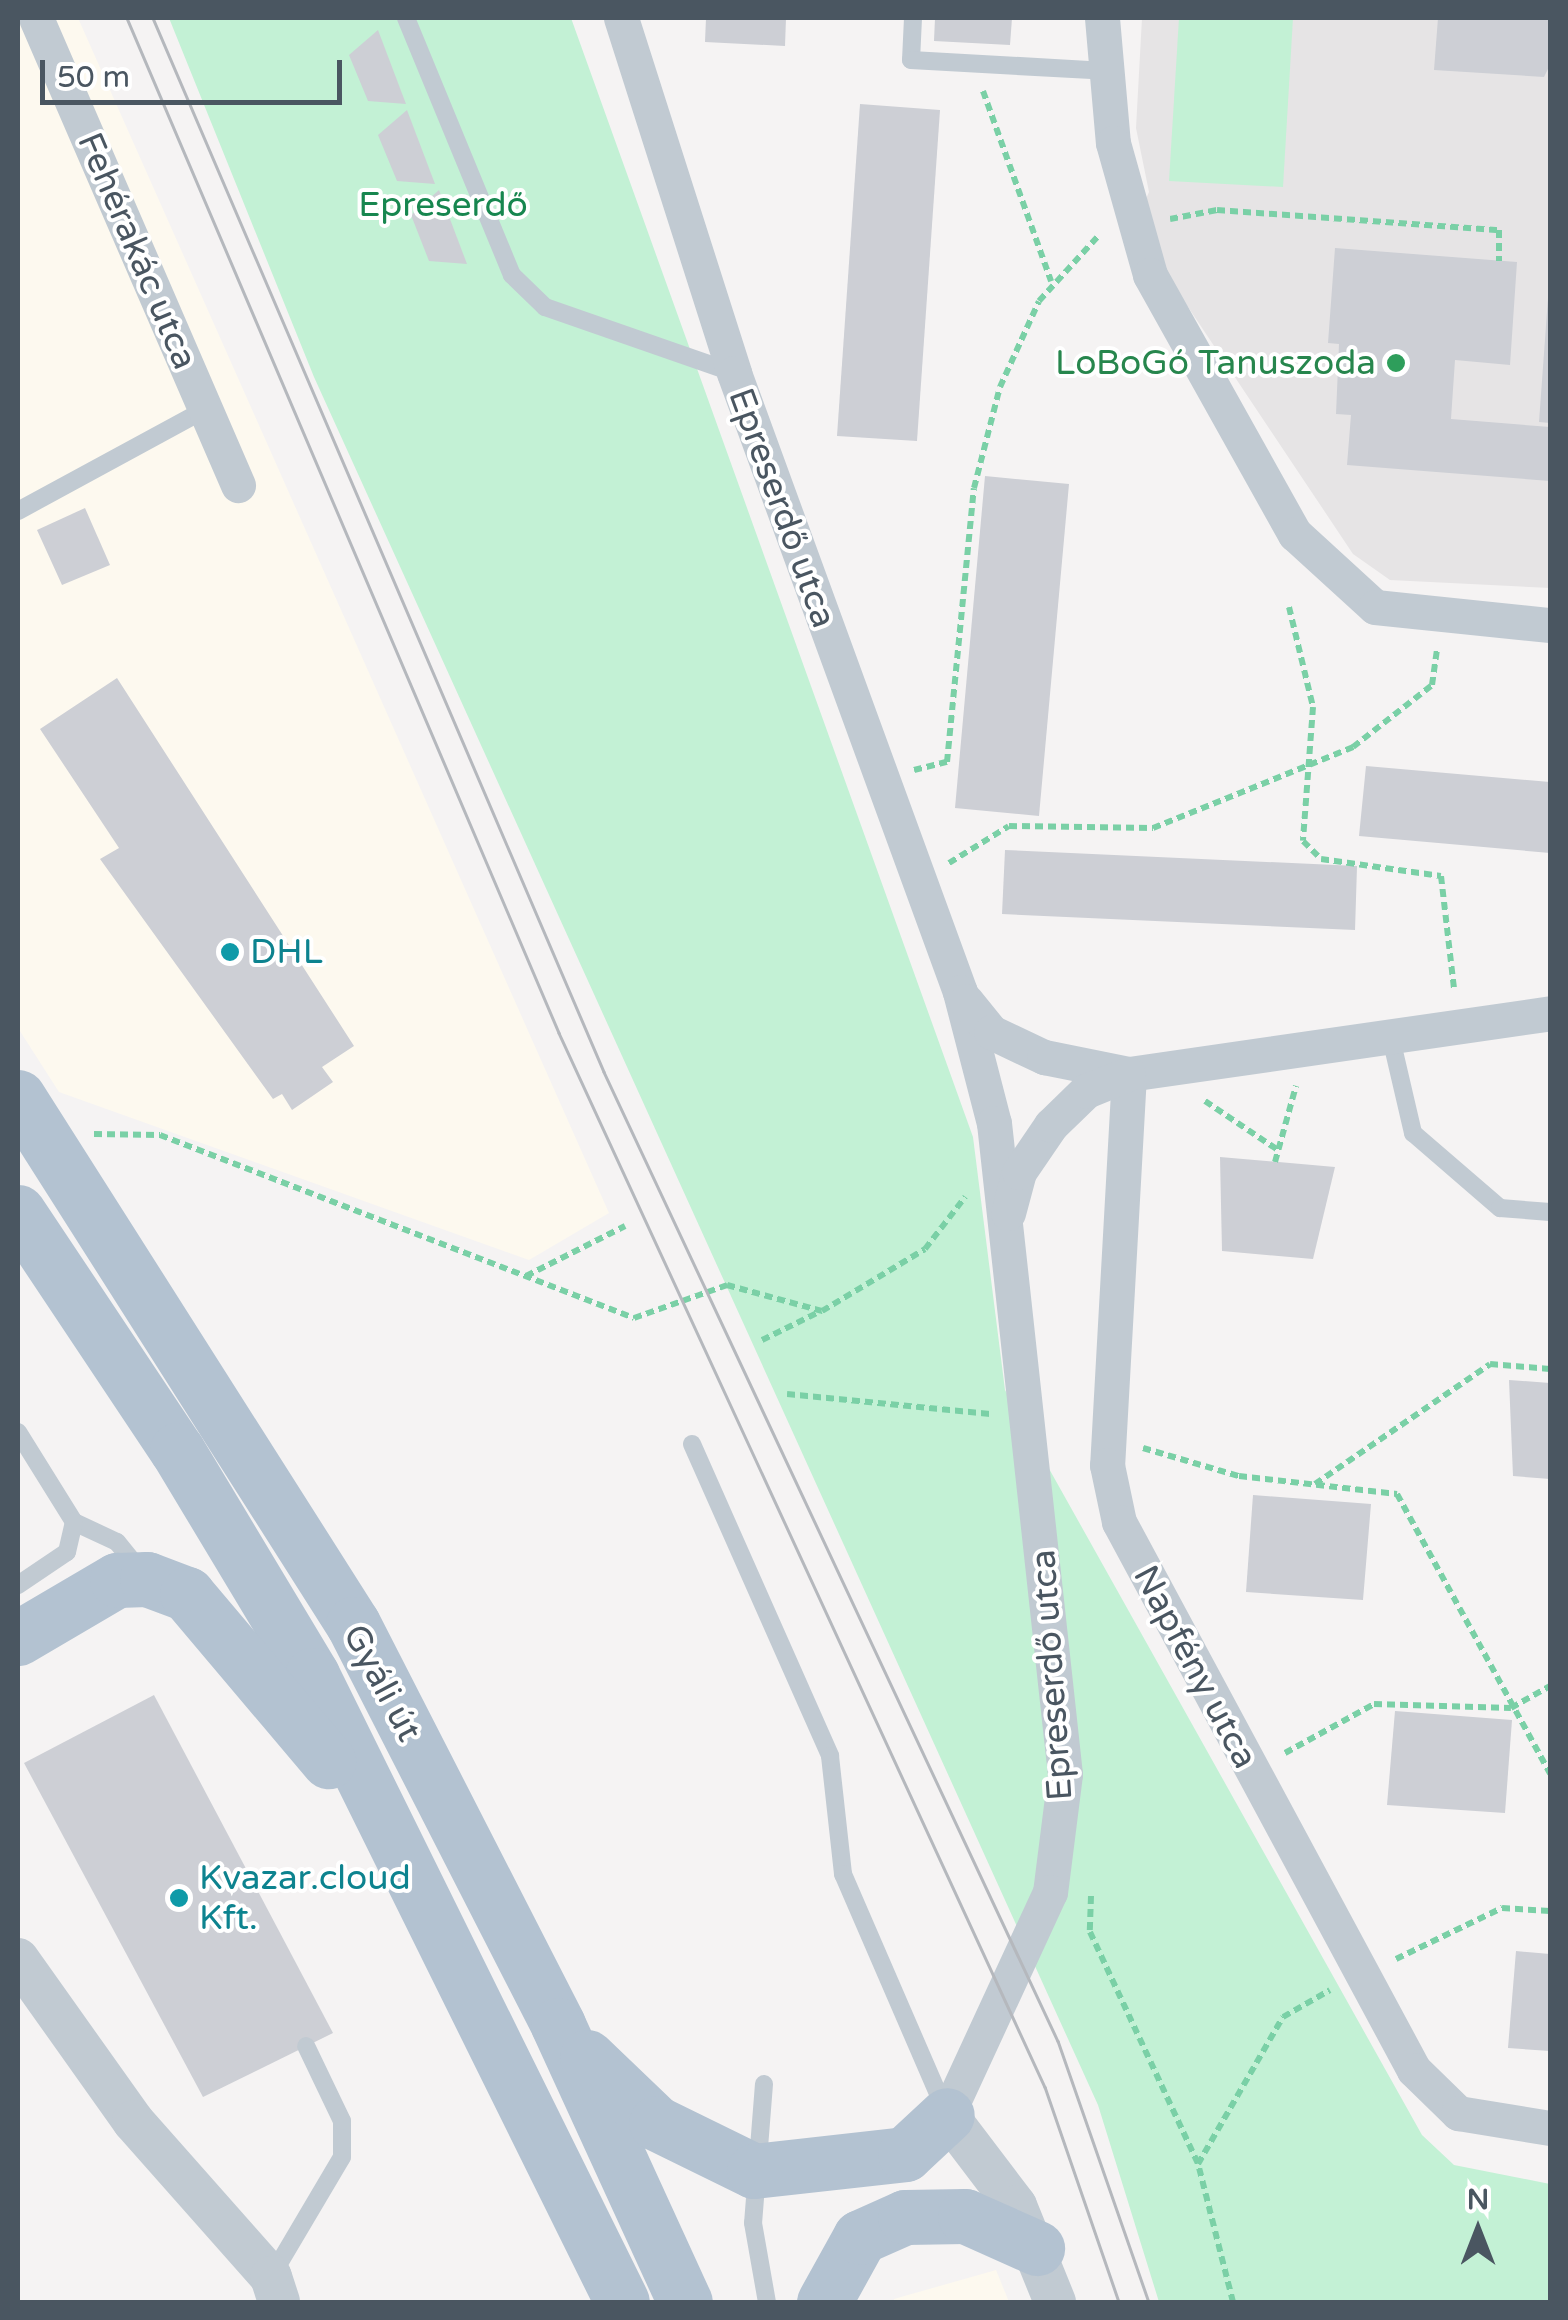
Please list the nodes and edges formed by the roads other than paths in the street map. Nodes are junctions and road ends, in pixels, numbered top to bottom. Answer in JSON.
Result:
{"nodes":[{"id":1,"x":36,"y":18,"type":"edge"},
{"id":2,"x":406,"y":18,"type":"edge"},
{"id":3,"x":621,"y":18,"type":"edge"},
{"id":4,"x":913,"y":18,"type":"edge"},
{"id":5,"x":1102,"y":18,"type":"edge"},
{"id":6,"x":1106,"y":71,"type":"junction"},
{"id":7,"x":734,"y":373,"type":"junction"},
{"id":8,"x":206,"y":409,"type":"junction"},
{"id":9,"x":238,"y":485,"type":"dead end"},
{"id":10,"x":18,"y":511,"type":"edge"},
{"id":11,"x":1550,"y":625,"type":"edge"},
{"id":12,"x":960,"y":992,"type":"junction"},
{"id":13,"x":1550,"y":1012,"type":"edge"},
{"id":14,"x":1390,"y":1034,"type":"junction"},
{"id":15,"x":1128,"y":1074,"type":"junction"},
{"id":16,"x":18,"y":1097,"type":"edge"},
{"id":17,"x":18,"y":1212,"type":"edge"},
{"id":18,"x":1550,"y":1212,"type":"edge"},
{"id":19,"x":1003,"y":1234,"type":"junction"},
{"id":20,"x":18,"y":1432,"type":"edge"},
{"id":21,"x":692,"y":1444,"type":"dead end"},
{"id":22,"x":74,"y":1522,"type":"junction"},
{"id":23,"x":147,"y":1579,"type":"junction"},
{"id":24,"x":18,"y":1585,"type":"edge"},
{"id":25,"x":18,"y":1638,"type":"edge"},
{"id":26,"x":378,"y":1798,"type":"junction"},
{"id":27,"x":18,"y":1958,"type":"edge"},
{"id":28,"x":558,"y":2025,"type":"junction"},
{"id":29,"x":306,"y":2046,"type":"dead end"},
{"id":30,"x":764,"y":2084,"type":"dead end"},
{"id":31,"x":947,"y":2116,"type":"junction"},
{"id":32,"x":1550,"y":2128,"type":"edge"},
{"id":33,"x":754,"y":2171,"type":"junction"},
{"id":34,"x":1037,"y":2248,"type":"junction"},
{"id":35,"x":275,"y":2290,"type":"edge"},
{"id":36,"x":622,"y":2302,"type":"edge"},
{"id":37,"x":686,"y":2302,"type":"edge"},
{"id":38,"x":766,"y":2302,"type":"edge"},
{"id":39,"x":824,"y":2302,"type":"edge"},
{"id":40,"x":1056,"y":2302,"type":"edge"}],
"edges":[{"from":1,"to":8,"type":"street","name":"Fehérakác utca"},
{"from":2,"to":7,"type":"lane"},
{"from":3,"to":7,"type":"street","name":"Epreserdő utca"},
{"from":4,"to":6,"type":"lane"},
{"from":5,"to":6,"type":"street"},
{"from":6,"to":11,"type":"street"},
{"from":7,"to":12,"type":"street","name":"Epreserdő utca"},
{"from":8,"to":9,"type":"street","name":"Fehérakác utca"},
{"from":8,"to":10,"type":"lane"},
{"from":12,"to":15,"type":"street","name":"Epreserdő utca"},
{"from":12,"to":19,"type":"street","name":"Epreserdő utca"},
{"from":13,"to":14,"type":"street","name":"Epreserdő utca"},
{"from":14,"to":15,"type":"street","name":"Epreserdő utca"},
{"from":14,"to":18,"type":"lane"},
{"from":15,"to":19,"type":"street","name":"Epreserdő utca"},
{"from":15,"to":32,"type":"street","name":"Napfény utca"},
{"from":16,"to":28,"type":"main road","name":"Gyáli út"},
{"from":17,"to":26,"type":"main road","name":"Gyáli út"},
{"from":19,"to":31,"type":"street","name":"Epreserdő utca"},
{"from":20,"to":22,"type":"lane"},
{"from":21,"to":31,"type":"lane"},
{"from":22,"to":23,"type":"lane"},
{"from":22,"to":24,"type":"lane"},
{"from":23,"to":25,"type":"main road"},
{"from":23,"to":26,"type":"main road"},
{"from":26,"to":36,"type":"main road","name":"Gyáli út"},
{"from":27,"to":35,"type":"street"},
{"from":28,"to":33,"type":"main road"},
{"from":28,"to":37,"type":"main road","name":"Gyáli út"},
{"from":29,"to":35,"type":"lane"},
{"from":30,"to":33,"type":"lane"},
{"from":31,"to":33,"type":"main road"},
{"from":31,"to":34,"type":"street"},
{"from":33,"to":38,"type":"lane"},
{"from":34,"to":39,"type":"main road"},
{"from":34,"to":40,"type":"street"}]}
